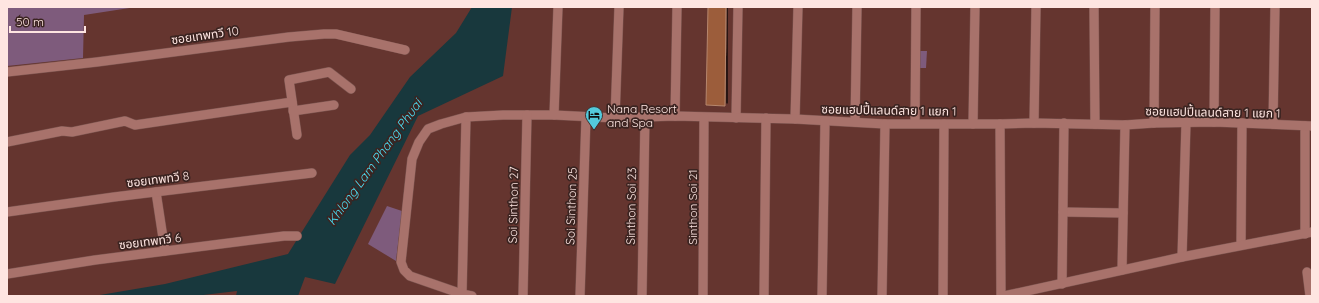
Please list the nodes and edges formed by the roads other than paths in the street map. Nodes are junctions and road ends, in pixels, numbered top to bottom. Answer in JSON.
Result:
{"nodes":[{"id":1,"x":558,"y":7,"type":"edge"},
{"id":2,"x":619,"y":7,"type":"edge"},
{"id":3,"x":677,"y":7,"type":"edge"},
{"id":4,"x":738,"y":7,"type":"edge"},
{"id":5,"x":798,"y":7,"type":"edge"},
{"id":6,"x":857,"y":7,"type":"edge"},
{"id":7,"x":916,"y":7,"type":"edge"},
{"id":8,"x":975,"y":7,"type":"edge"},
{"id":9,"x":1036,"y":7,"type":"edge"},
{"id":10,"x":1094,"y":7,"type":"edge"},
{"id":11,"x":1155,"y":7,"type":"edge"},
{"id":12,"x":1275,"y":7,"type":"edge"},
{"id":13,"x":1215,"y":8,"type":"dead end"},
{"id":14,"x":405,"y":50,"type":"dead end"},
{"id":15,"x":7,"y":72,"type":"edge"},
{"id":16,"x":351,"y":89,"type":"dead end"},
{"id":17,"x":334,"y":104,"type":"dead end"},
{"id":18,"x":293,"y":106,"type":"junction"},
{"id":19,"x":527,"y":115,"type":"junction"},
{"id":20,"x":554,"y":115,"type":"junction"},
{"id":21,"x":586,"y":116,"type":"junction"},
{"id":22,"x":675,"y":116,"type":"junction"},
{"id":23,"x":466,"y":117,"type":"junction"},
{"id":24,"x":645,"y":117,"type":"junction"},
{"id":25,"x":615,"y":118,"type":"junction"},
{"id":26,"x":704,"y":118,"type":"junction"},
{"id":27,"x":736,"y":118,"type":"junction"},
{"id":28,"x":766,"y":118,"type":"junction"},
{"id":29,"x":795,"y":119,"type":"junction"},
{"id":30,"x":825,"y":122,"type":"junction"},
{"id":31,"x":855,"y":122,"type":"junction"},
{"id":32,"x":1186,"y":122,"type":"junction"},
{"id":33,"x":1214,"y":122,"type":"junction"},
{"id":34,"x":915,"y":123,"type":"junction"},
{"id":35,"x":1034,"y":123,"type":"junction"},
{"id":36,"x":1064,"y":123,"type":"junction"},
{"id":37,"x":1154,"y":123,"type":"junction"},
{"id":38,"x":1242,"y":123,"type":"junction"},
{"id":39,"x":885,"y":124,"type":"junction"},
{"id":40,"x":944,"y":124,"type":"junction"},
{"id":41,"x":973,"y":124,"type":"junction"},
{"id":42,"x":1000,"y":124,"type":"junction"},
{"id":43,"x":1095,"y":124,"type":"junction"},
{"id":44,"x":1273,"y":124,"type":"junction"},
{"id":45,"x":1125,"y":125,"type":"junction"},
{"id":46,"x":1308,"y":126,"type":"edge"},
{"id":47,"x":297,"y":135,"type":"dead end"},
{"id":48,"x":7,"y":142,"type":"edge"},
{"id":49,"x":312,"y":173,"type":"dead end"},
{"id":50,"x":156,"y":192,"type":"junction"},
{"id":51,"x":7,"y":212,"type":"edge"},
{"id":52,"x":1063,"y":212,"type":"junction"},
{"id":53,"x":1123,"y":213,"type":"junction"},
{"id":54,"x":1308,"y":233,"type":"edge"},
{"id":55,"x":297,"y":236,"type":"dead end"},
{"id":56,"x":1241,"y":245,"type":"junction"},
{"id":57,"x":164,"y":251,"type":"junction"},
{"id":58,"x":1182,"y":257,"type":"junction"},
{"id":59,"x":1122,"y":270,"type":"junction"},
{"id":60,"x":1307,"y":272,"type":"dead end"},
{"id":61,"x":7,"y":274,"type":"edge"},
{"id":62,"x":1062,"y":284,"type":"junction"},
{"id":63,"x":462,"y":294,"type":"junction"},
{"id":64,"x":472,"y":296,"type":"edge"},
{"id":65,"x":523,"y":296,"type":"edge"},
{"id":66,"x":580,"y":296,"type":"edge"},
{"id":67,"x":642,"y":296,"type":"edge"},
{"id":68,"x":703,"y":296,"type":"edge"},
{"id":69,"x":764,"y":296,"type":"edge"},
{"id":70,"x":822,"y":296,"type":"edge"},
{"id":71,"x":882,"y":296,"type":"edge"},
{"id":72,"x":943,"y":296,"type":"edge"},
{"id":73,"x":1002,"y":296,"type":"edge"},
{"id":74,"x":1310,"y":296,"type":"edge"}],
"edges":[{"from":1,"to":20,"type":"street"},
{"from":2,"to":25,"type":"street"},
{"from":3,"to":22,"type":"street"},
{"from":4,"to":27,"type":"street"},
{"from":5,"to":29,"type":"street"},
{"from":6,"to":31,"type":"street"},
{"from":7,"to":34,"type":"street"},
{"from":8,"to":41,"type":"street"},
{"from":9,"to":35,"type":"street"},
{"from":10,"to":43,"type":"street"},
{"from":11,"to":37,"type":"street"},
{"from":12,"to":44,"type":"street"},
{"from":13,"to":33,"type":"street"},
{"from":14,"to":15,"type":"street","name":"ซอยเทพทวี 10"},
{"from":16,"to":18,"type":"street"},
{"from":17,"to":18,"type":"street"},
{"from":18,"to":47,"type":"street"},
{"from":18,"to":48,"type":"street"},
{"from":19,"to":20,"type":"street","name":"ซอยแฮปปี้แลนด์สาย 1 แยก 1"},
{"from":19,"to":23,"type":"street","name":"ซอยแฮปปี้แลนด์สาย 1 แยก 1"},
{"from":19,"to":65,"type":"street","name":"Soi Sinthon 27"},
{"from":20,"to":21,"type":"street","name":"ซอยแฮปปี้แลนด์สาย 1 แยก 1"},
{"from":21,"to":25,"type":"street","name":"ซอยแฮปปี้แลนด์สาย 1 แยก 1"},
{"from":21,"to":66,"type":"street","name":"Soi Sinthon 25"},
{"from":22,"to":24,"type":"street","name":"ซอยแฮปปี้แลนด์สาย 1 แยก 1"},
{"from":22,"to":26,"type":"street","name":"ซอยแฮปปี้แลนด์สาย 1 แยก 1"},
{"from":23,"to":63,"type":"street"},
{"from":23,"to":63,"type":"street","name":"ซอยแฮปปี้แลนด์สาย 1 แยก 1"},
{"from":24,"to":25,"type":"street","name":"ซอยแฮปปี้แลนด์สาย 1 แยก 1"},
{"from":24,"to":67,"type":"street","name":"Sinthon Soi 23"},
{"from":26,"to":27,"type":"street","name":"ซอยแฮปปี้แลนด์สาย 1 แยก 1"},
{"from":26,"to":68,"type":"street","name":"Sinthon Soi 21"},
{"from":27,"to":28,"type":"street","name":"ซอยแฮปปี้แลนด์สาย 1 แยก 1"},
{"from":28,"to":29,"type":"street","name":"ซอยแฮปปี้แลนด์สาย 1 แยก 1"},
{"from":28,"to":69,"type":"street"},
{"from":29,"to":30,"type":"street","name":"ซอยแฮปปี้แลนด์สาย 1 แยก 1"},
{"from":30,"to":31,"type":"street","name":"ซอยแฮปปี้แลนด์สาย 1 แยก 1"},
{"from":30,"to":70,"type":"street"},
{"from":31,"to":39,"type":"street","name":"ซอยแฮปปี้แลนด์สาย 1 แยก 1"},
{"from":32,"to":33,"type":"street","name":"ซอยแฮปปี้แลนด์สาย 1 แยก 1"},
{"from":32,"to":37,"type":"street","name":"ซอยแฮปปี้แลนด์สาย 1 แยก 1"},
{"from":32,"to":58,"type":"street"},
{"from":33,"to":38,"type":"street","name":"ซอยแฮปปี้แลนด์สาย 1 แยก 1"},
{"from":34,"to":39,"type":"street","name":"ซอยแฮปปี้แลนด์สาย 1 แยก 1"},
{"from":34,"to":40,"type":"street","name":"ซอยแฮปปี้แลนด์สาย 1 แยก 1"},
{"from":35,"to":36,"type":"street","name":"ซอยแฮปปี้แลนด์สาย 1 แยก 1"},
{"from":35,"to":42,"type":"street","name":"ซอยแฮปปี้แลนด์สาย 1 แยก 1"},
{"from":36,"to":43,"type":"street","name":"ซอยแฮปปี้แลนด์สาย 1 แยก 1"},
{"from":36,"to":52,"type":"street"},
{"from":37,"to":45,"type":"street","name":"ซอยแฮปปี้แลนด์สาย 1 แยก 1"},
{"from":38,"to":44,"type":"street","name":"ซอยแฮปปี้แลนด์สาย 1 แยก 1"},
{"from":38,"to":56,"type":"street"},
{"from":39,"to":71,"type":"street"},
{"from":40,"to":41,"type":"street","name":"ซอยแฮปปี้แลนด์สาย 1 แยก 1"},
{"from":40,"to":72,"type":"street"},
{"from":41,"to":42,"type":"street","name":"ซอยแฮปปี้แลนด์สาย 1 แยก 1"},
{"from":42,"to":73,"type":"street"},
{"from":43,"to":45,"type":"street","name":"ซอยแฮปปี้แลนด์สาย 1 แยก 1"},
{"from":44,"to":46,"type":"street","name":"ซอยแฮปปี้แลนด์สาย 1 แยก 1"},
{"from":45,"to":53,"type":"street"},
{"from":46,"to":54,"type":"street"},
{"from":49,"to":50,"type":"street","name":"ซอยเทพทวี 8"},
{"from":50,"to":51,"type":"street","name":"ซอยเทพทวี 8"},
{"from":50,"to":57,"type":"street"},
{"from":52,"to":53,"type":"street"},
{"from":52,"to":62,"type":"street"},
{"from":53,"to":59,"type":"street"},
{"from":54,"to":56,"type":"street"},
{"from":55,"to":57,"type":"street","name":"ซอยเทพทวี 6"},
{"from":56,"to":58,"type":"street"},
{"from":57,"to":61,"type":"street","name":"ซอยเทพทวี 6"},
{"from":58,"to":59,"type":"street"},
{"from":59,"to":62,"type":"street"},
{"from":60,"to":74,"type":"street"},
{"from":62,"to":73,"type":"street"},
{"from":63,"to":64,"type":"street","name":"ซอยแฮปปี้แลนด์สาย 1 แยก 1"}]}
